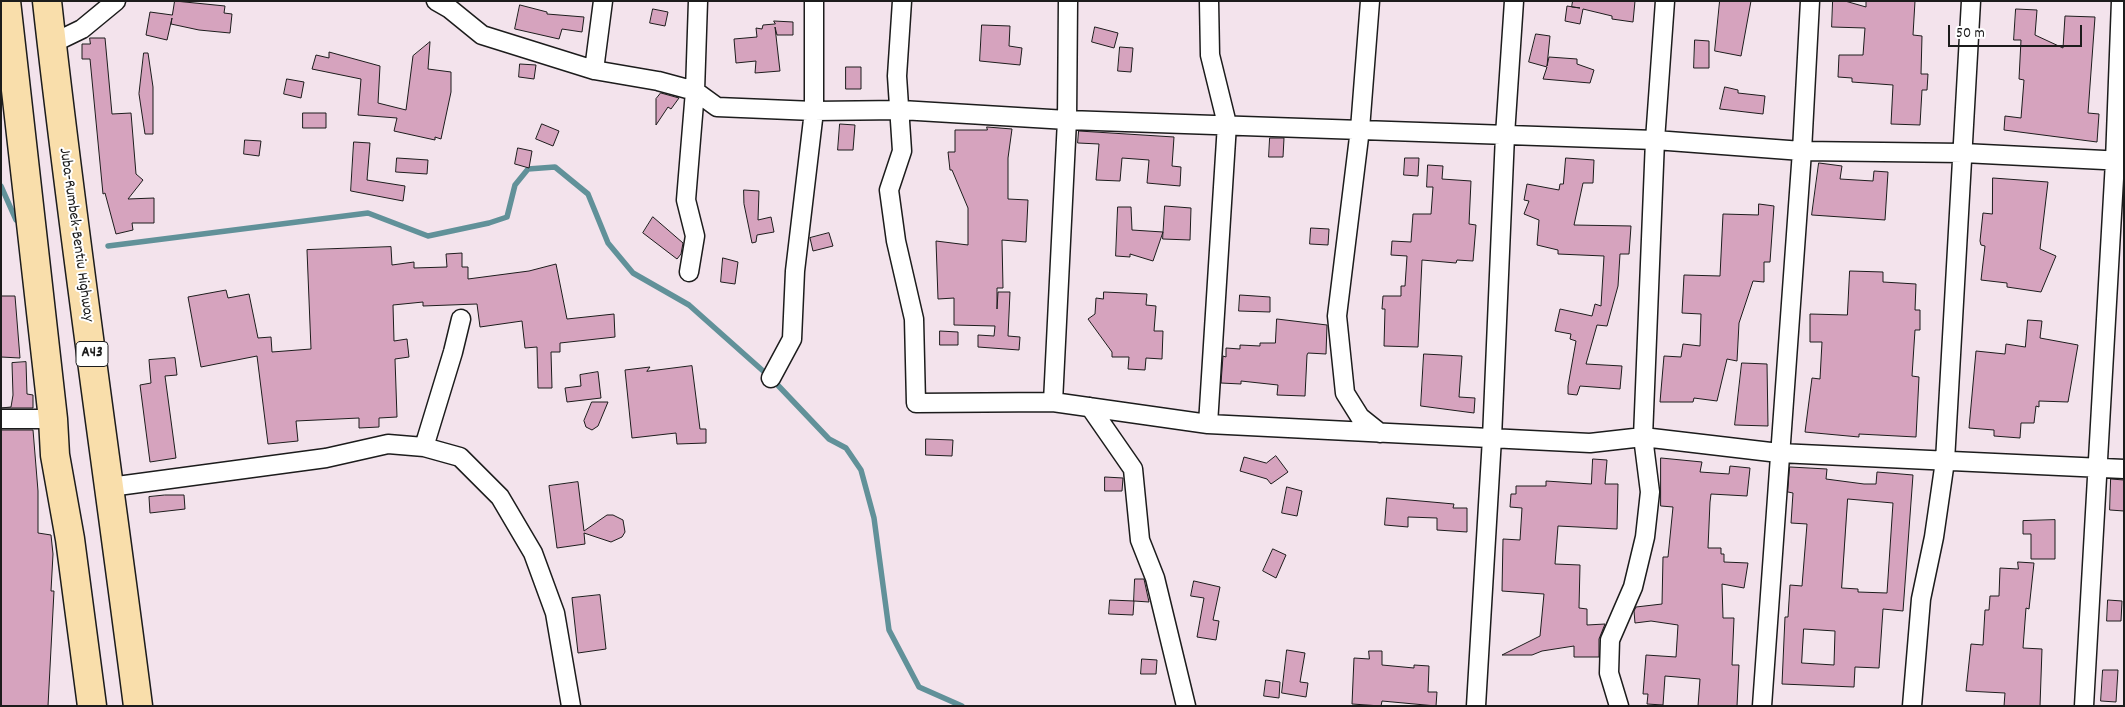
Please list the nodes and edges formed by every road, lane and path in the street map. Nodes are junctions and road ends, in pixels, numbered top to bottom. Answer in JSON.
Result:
{"nodes":[{"id":1,"x":6,"y":1,"type":"edge"},
{"id":2,"x":47,"y":1,"type":"edge"},
{"id":3,"x":116,"y":1,"type":"edge"},
{"id":4,"x":436,"y":1,"type":"edge"},
{"id":5,"x":603,"y":1,"type":"edge"},
{"id":6,"x":698,"y":1,"type":"edge"},
{"id":7,"x":814,"y":1,"type":"edge"},
{"id":8,"x":902,"y":1,"type":"edge"},
{"id":9,"x":1068,"y":1,"type":"edge"},
{"id":10,"x":1209,"y":1,"type":"edge"},
{"id":11,"x":1370,"y":1,"type":"edge"},
{"id":12,"x":1514,"y":1,"type":"edge"},
{"id":13,"x":1665,"y":1,"type":"edge"},
{"id":14,"x":1810,"y":1,"type":"edge"},
{"id":15,"x":1971,"y":1,"type":"edge"},
{"id":16,"x":2121,"y":1,"type":"edge"},
{"id":17,"x":52,"y":44,"type":"junction"},
{"id":18,"x":594,"y":70,"type":"junction"},
{"id":19,"x":694,"y":91,"type":"junction"},
{"id":20,"x":901,"y":110,"type":"junction"},
{"id":21,"x":814,"y":111,"type":"junction"},
{"id":22,"x":1067,"y":120,"type":"junction"},
{"id":23,"x":1227,"y":124,"type":"junction"},
{"id":24,"x":1360,"y":129,"type":"junction"},
{"id":25,"x":1505,"y":134,"type":"junction"},
{"id":26,"x":1654,"y":140,"type":"junction"},
{"id":27,"x":1802,"y":151,"type":"junction"},
{"id":28,"x":1962,"y":153,"type":"junction"},
{"id":29,"x":2120,"y":161,"type":"edge"},
{"id":30,"x":689,"y":272,"type":"dead end"},
{"id":31,"x":461,"y":319,"type":"dead end"},
{"id":32,"x":771,"y":378,"type":"dead end"},
{"id":33,"x":1053,"y":402,"type":"junction"},
{"id":34,"x":1090,"y":407,"type":"junction"},
{"id":35,"x":53,"y":418,"type":"junction"},
{"id":36,"x":1,"y":419,"type":"edge"},
{"id":37,"x":1208,"y":424,"type":"junction"},
{"id":38,"x":1380,"y":433,"type":"junction"},
{"id":39,"x":1643,"y":437,"type":"junction"},
{"id":40,"x":1492,"y":438,"type":"junction"},
{"id":41,"x":424,"y":447,"type":"junction"},
{"id":42,"x":1779,"y":453,"type":"junction"},
{"id":43,"x":1945,"y":461,"type":"junction"},
{"id":44,"x":2096,"y":468,"type":"junction"},
{"id":45,"x":2124,"y":469,"type":"edge"},
{"id":46,"x":110,"y":487,"type":"junction"},
{"id":47,"x":1913,"y":685,"type":"junction"},
{"id":48,"x":92,"y":706,"type":"edge"},
{"id":49,"x":138,"y":706,"type":"edge"},
{"id":50,"x":571,"y":706,"type":"edge"},
{"id":51,"x":1186,"y":706,"type":"edge"},
{"id":52,"x":1476,"y":706,"type":"edge"},
{"id":53,"x":1619,"y":706,"type":"edge"},
{"id":54,"x":1762,"y":706,"type":"edge"},
{"id":55,"x":1912,"y":706,"type":"edge"},
{"id":56,"x":1922,"y":706,"type":"edge"},
{"id":57,"x":2084,"y":706,"type":"edge"}],
"edges":[{"from":1,"to":35,"type":"highway"},
{"from":2,"to":17,"type":"highway","name":"Juba-Rumbek-Bentiu Highway","number":"A43"},
{"from":3,"to":17,"type":"street"},
{"from":4,"to":18,"type":"street"},
{"from":5,"to":18,"type":"street"},
{"from":6,"to":19,"type":"street"},
{"from":7,"to":21,"type":"street"},
{"from":8,"to":20,"type":"street"},
{"from":9,"to":22,"type":"street"},
{"from":10,"to":23,"type":"street"},
{"from":11,"to":24,"type":"street"},
{"from":12,"to":25,"type":"street"},
{"from":13,"to":26,"type":"street"},
{"from":14,"to":27,"type":"street"},
{"from":15,"to":28,"type":"street"},
{"from":16,"to":29,"type":"street"},
{"from":17,"to":46,"type":"highway","name":"Juba-Rumbek-Bentiu Highway","number":"A43"},
{"from":18,"to":19,"type":"street"},
{"from":19,"to":21,"type":"street"},
{"from":19,"to":30,"type":"street"},
{"from":20,"to":21,"type":"street"},
{"from":20,"to":22,"type":"street"},
{"from":20,"to":33,"type":"street"},
{"from":21,"to":32,"type":"street"},
{"from":22,"to":23,"type":"street"},
{"from":22,"to":33,"type":"street"},
{"from":23,"to":24,"type":"street"},
{"from":23,"to":37,"type":"street"},
{"from":24,"to":25,"type":"street"},
{"from":24,"to":38,"type":"street"},
{"from":25,"to":26,"type":"street"},
{"from":25,"to":40,"type":"street"},
{"from":26,"to":27,"type":"street"},
{"from":26,"to":39,"type":"street"},
{"from":27,"to":28,"type":"street"},
{"from":27,"to":42,"type":"street"},
{"from":28,"to":29,"type":"street"},
{"from":28,"to":43,"type":"street"},
{"from":29,"to":44,"type":"street"},
{"from":31,"to":41,"type":"street"},
{"from":33,"to":34,"type":"street"},
{"from":34,"to":37,"type":"street"},
{"from":34,"to":51,"type":"street"},
{"from":35,"to":36,"type":"street"},
{"from":35,"to":48,"type":"highway"},
{"from":37,"to":38,"type":"street"},
{"from":38,"to":40,"type":"street"},
{"from":39,"to":40,"type":"street"},
{"from":39,"to":42,"type":"street"},
{"from":39,"to":53,"type":"street"},
{"from":40,"to":52,"type":"street"},
{"from":41,"to":46,"type":"street"},
{"from":41,"to":50,"type":"street"},
{"from":42,"to":43,"type":"street"},
{"from":42,"to":54,"type":"street"},
{"from":43,"to":44,"type":"street"},
{"from":43,"to":47,"type":"street"},
{"from":44,"to":45,"type":"street"},
{"from":44,"to":57,"type":"street"},
{"from":46,"to":49,"type":"highway","name":"Juba-Rumbek-Bentiu Highway","number":"A43"},
{"from":47,"to":55,"type":"street"},
{"from":47,"to":56,"type":"street"}]}
